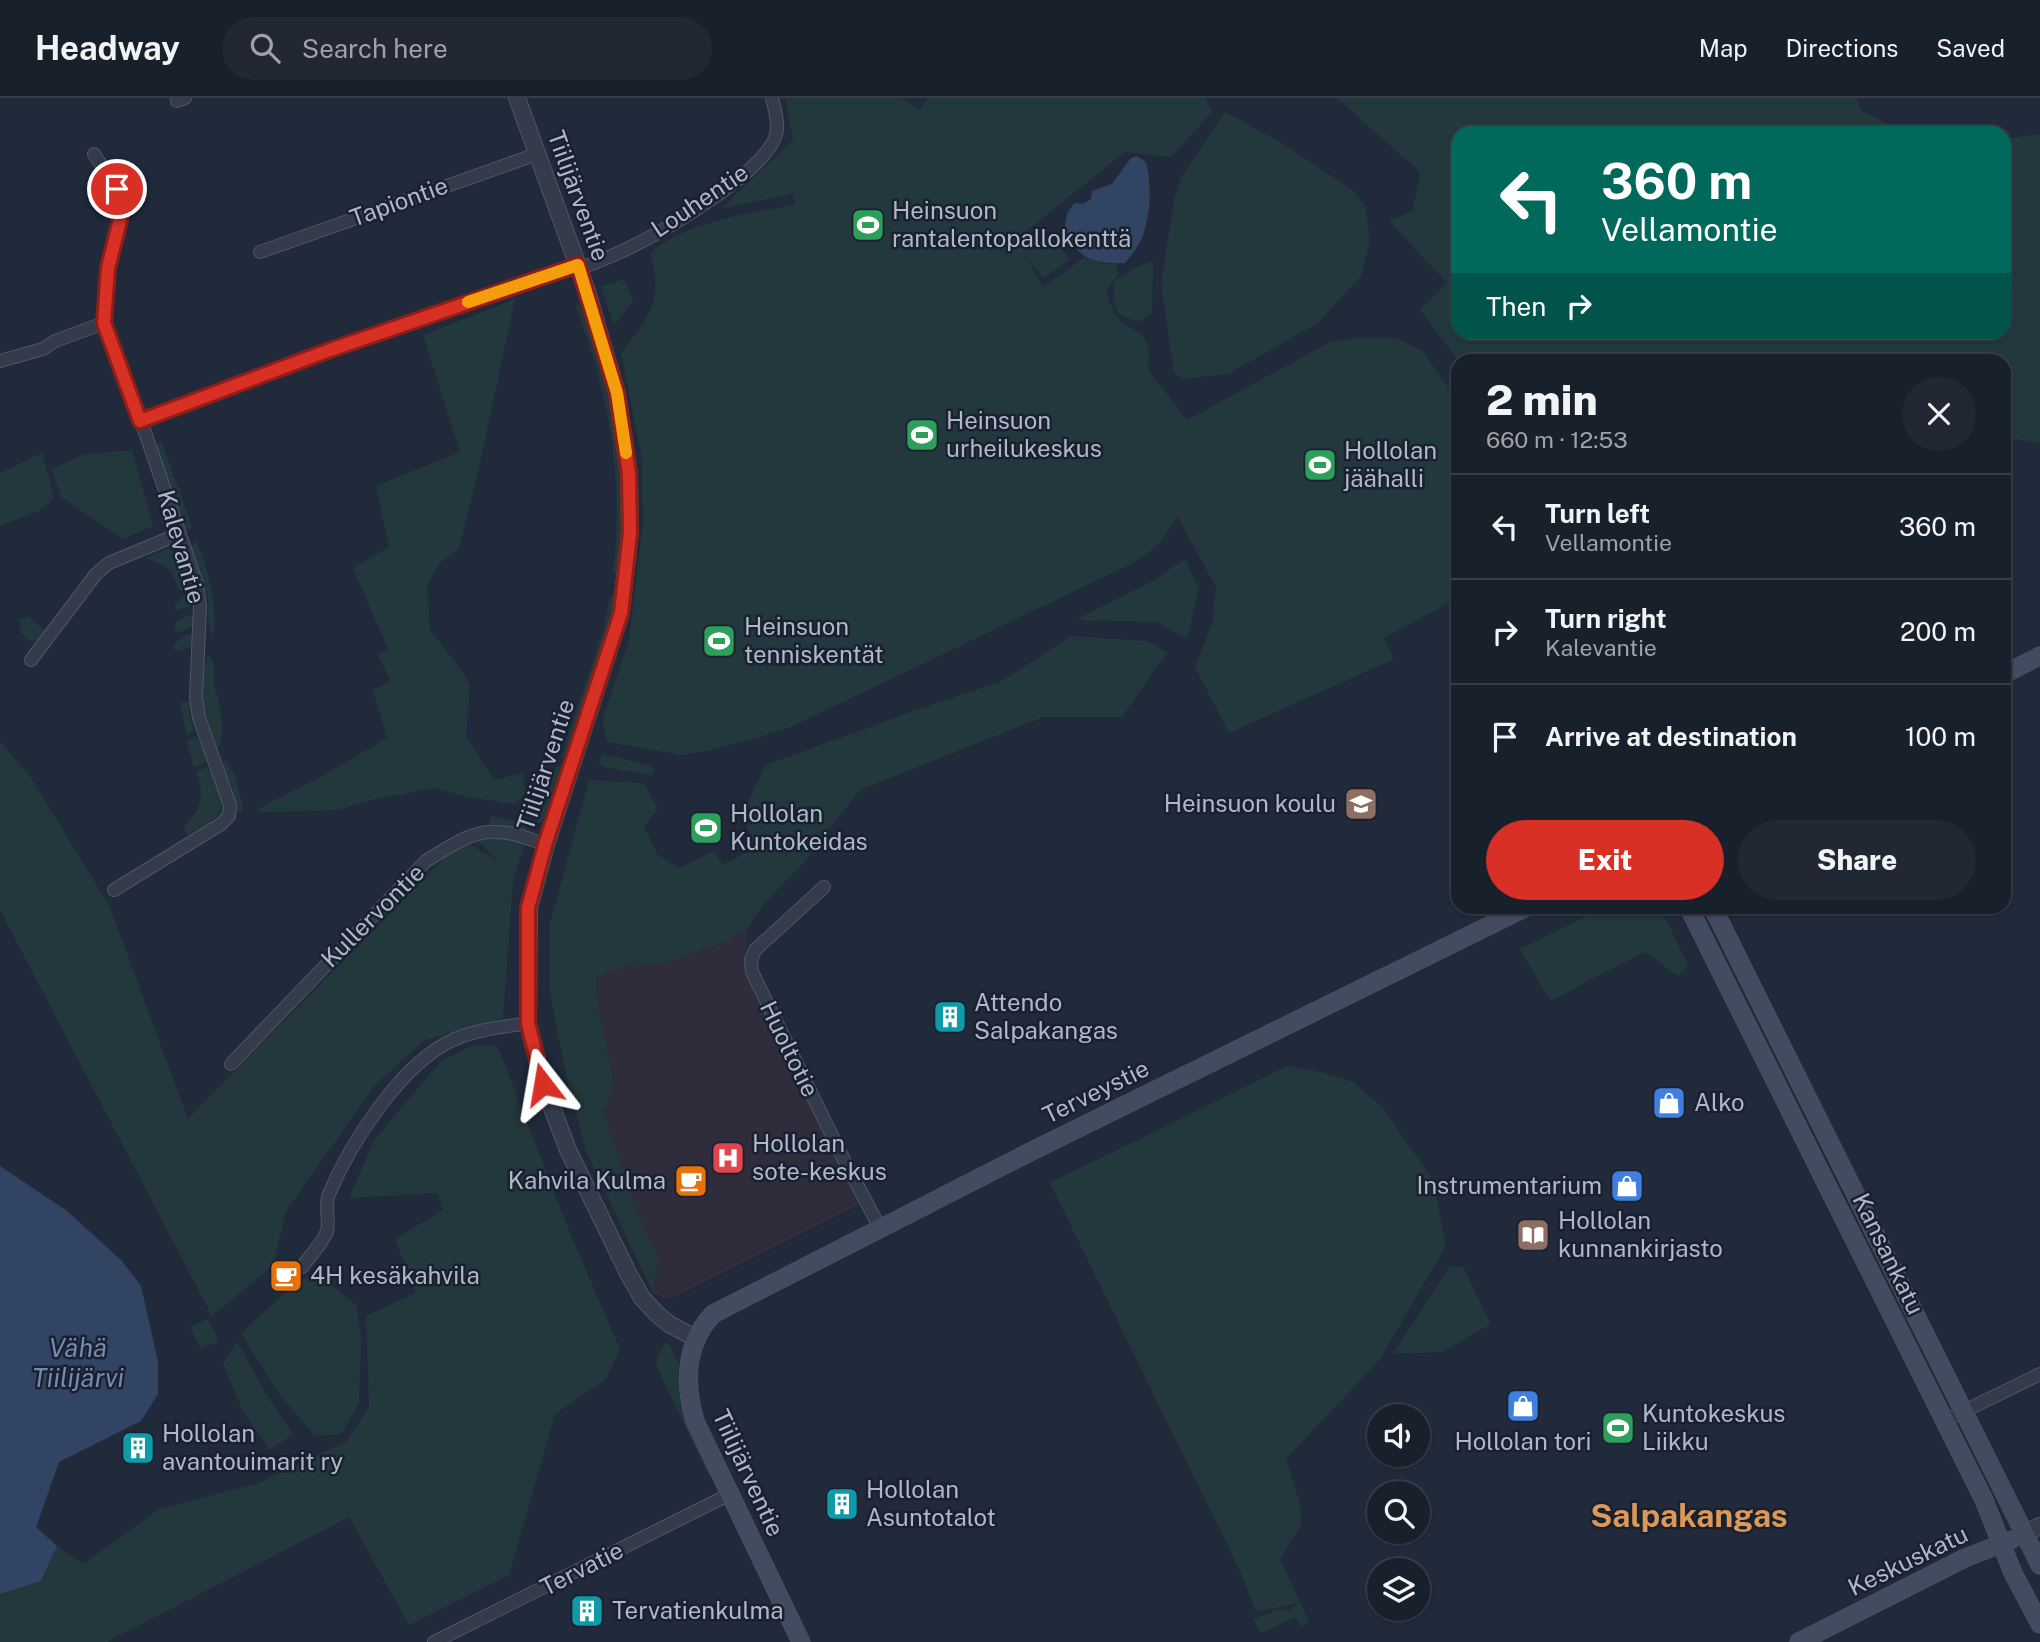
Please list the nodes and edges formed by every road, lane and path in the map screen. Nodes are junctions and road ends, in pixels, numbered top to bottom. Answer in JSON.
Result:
{"nodes":[{"id":1,"x":517,"y":98,"type":"edge"},
{"id":2,"x":772,"y":98,"type":"edge"},
{"id":3,"x":537,"y":153,"type":"junction"},
{"id":4,"x":94,"y":155,"type":"dead end"},
{"id":5,"x":260,"y":252,"type":"dead end"},
{"id":6,"x":578,"y":267,"type":"junction"},
{"id":7,"x":104,"y":323,"type":"junction"},
{"id":8,"x":0,"y":361,"type":"edge"},
{"id":9,"x":140,"y":421,"type":"junction"},
{"id":10,"x":179,"y":534,"type":"junction"},
{"id":11,"x":2040,"y":656,"type":"edge"},
{"id":12,"x":31,"y":660,"type":"dead end"},
{"id":13,"x":2011,"y":670,"type":"edge"},
{"id":14,"x":545,"y":845,"type":"junction"},
{"id":15,"x":824,"y":887,"type":"dead end"},
{"id":16,"x":114,"y":890,"type":"dead end"},
{"id":17,"x":1514,"y":914,"type":"edge"},
{"id":18,"x":1692,"y":914,"type":"edge"},
{"id":19,"x":1716,"y":914,"type":"edge"},
{"id":20,"x":528,"y":1023,"type":"junction"},
{"id":21,"x":231,"y":1064,"type":"dead end"},
{"id":22,"x":880,"y":1228,"type":"junction"},
{"id":23,"x":302,"y":1267,"type":"dead end"},
{"id":24,"x":695,"y":1338,"type":"junction"},
{"id":25,"x":2040,"y":1374,"type":"edge"},
{"id":26,"x":1963,"y":1411,"type":"junction"},
{"id":27,"x":1944,"y":1421,"type":"junction"},
{"id":28,"x":730,"y":1494,"type":"junction"},
{"id":29,"x":2032,"y":1530,"type":"edge"},
{"id":30,"x":2003,"y":1544,"type":"junction"},
{"id":31,"x":2040,"y":1565,"type":"edge"},
{"id":32,"x":2040,"y":1624,"type":"edge"},
{"id":33,"x":434,"y":1642,"type":"edge"},
{"id":34,"x":801,"y":1642,"type":"edge"},
{"id":35,"x":1799,"y":1642,"type":"edge"}],
"edges":[{"from":1,"to":3,"type":"street","name":"Tiilijärventie"},
{"from":2,"to":6,"type":"street","name":"Louhentie"},
{"from":3,"to":5,"type":"street","name":"Tapiontie"},
{"from":3,"to":6,"type":"street","name":"Tiilijärventie"},
{"from":4,"to":7,"type":"street","name":"Kalevantie"},
{"from":6,"to":9,"type":"street","name":"Louhentie"},
{"from":6,"to":14,"type":"street","name":"Tiilijärventie"},
{"from":7,"to":8,"type":"street"},
{"from":7,"to":9,"type":"street","name":"Kalevantie"},
{"from":9,"to":10,"type":"street","name":"Kalevantie"},
{"from":10,"to":12,"type":"street"},
{"from":10,"to":16,"type":"street","name":"Kalevantie"},
{"from":11,"to":13,"type":"main road"},
{"from":14,"to":20,"type":"street","name":"Tiilijärventie"},
{"from":14,"to":21,"type":"street","name":"Kullervontie"},
{"from":15,"to":22,"type":"street","name":"Huoltotie"},
{"from":17,"to":22,"type":"main road","name":"Terveystie"},
{"from":18,"to":27,"type":"main road","name":"Kansankatu"},
{"from":19,"to":26,"type":"main road","name":"Kansankatu"},
{"from":20,"to":23,"type":"street"},
{"from":20,"to":24,"type":"street","name":"Tiilijärventie"},
{"from":22,"to":24,"type":"main road","name":"Terveystie"},
{"from":24,"to":28,"type":"main road","name":"Tiilijärventie"},
{"from":25,"to":26,"type":"street"},
{"from":26,"to":27,"type":"street"},
{"from":26,"to":29,"type":"main road","name":"Kansankatu"},
{"from":27,"to":30,"type":"main road","name":"Kansankatu"},
{"from":28,"to":33,"type":"street","name":"Tervatie"},
{"from":28,"to":34,"type":"main road","name":"Tiilijärventie"},
{"from":29,"to":30,"type":"main road","name":"Keskuskatu"},
{"from":29,"to":31,"type":"main road","name":"Kansankatu"},
{"from":30,"to":32,"type":"main road","name":"Kansankatu"},
{"from":30,"to":35,"type":"main road","name":"Keskuskatu"}]}
